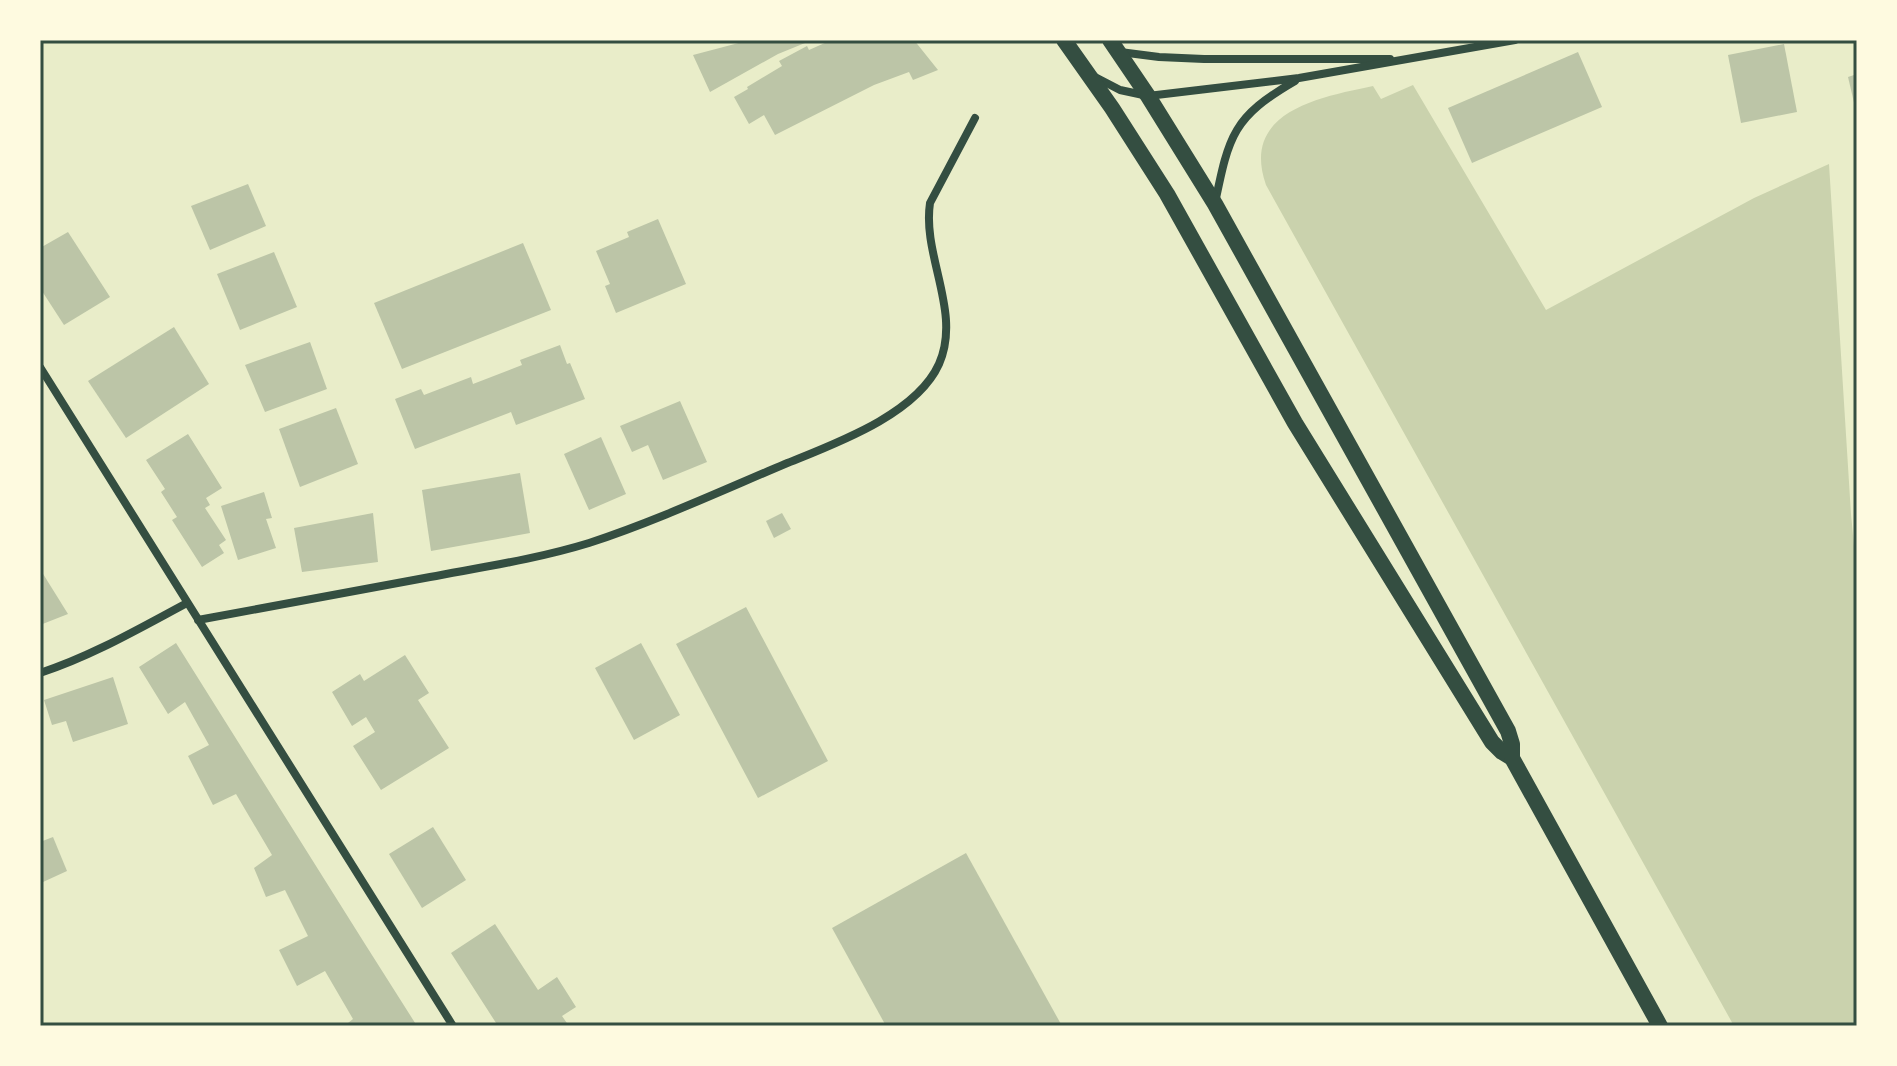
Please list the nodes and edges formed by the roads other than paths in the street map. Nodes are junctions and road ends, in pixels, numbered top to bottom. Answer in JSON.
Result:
{"nodes":[{"id":1,"x":1064,"y":40,"type":"edge"},
{"id":2,"x":1515,"y":40,"type":"edge"},
{"id":3,"x":1115,"y":46,"type":"edge"},
{"id":4,"x":1414,"y":58,"type":"junction"},
{"id":5,"x":1087,"y":72,"type":"junction"},
{"id":6,"x":1299,"y":78,"type":"junction"},
{"id":7,"x":1148,"y":96,"type":"junction"},
{"id":8,"x":975,"y":118,"type":"dead end"},
{"id":9,"x":1215,"y":204,"type":"junction"},
{"id":10,"x":40,"y":367,"type":"edge"},
{"id":11,"x":187,"y":603,"type":"junction"},
{"id":12,"x":198,"y":620,"type":"junction"},
{"id":13,"x":40,"y":673,"type":"edge"},
{"id":14,"x":1512,"y":758,"type":"junction"},
{"id":15,"x":453,"y":1026,"type":"edge"},
{"id":16,"x":1660,"y":1026,"type":"edge"}],
"edges":[{"from":1,"to":5,"type":"main road"},
{"from":2,"to":4,"type":"street"},
{"from":3,"to":4,"type":"street"},
{"from":3,"to":7,"type":"main road"},
{"from":4,"to":6,"type":"street"},
{"from":5,"to":7,"type":"street"},
{"from":5,"to":14,"type":"main road"},
{"from":6,"to":7,"type":"street"},
{"from":6,"to":9,"type":"street"},
{"from":7,"to":9,"type":"main road"},
{"from":8,"to":12,"type":"street"},
{"from":9,"to":14,"type":"main road"},
{"from":10,"to":11,"type":"street"},
{"from":11,"to":12,"type":"street"},
{"from":11,"to":13,"type":"street"},
{"from":12,"to":15,"type":"street"},
{"from":14,"to":16,"type":"main road"}]}
